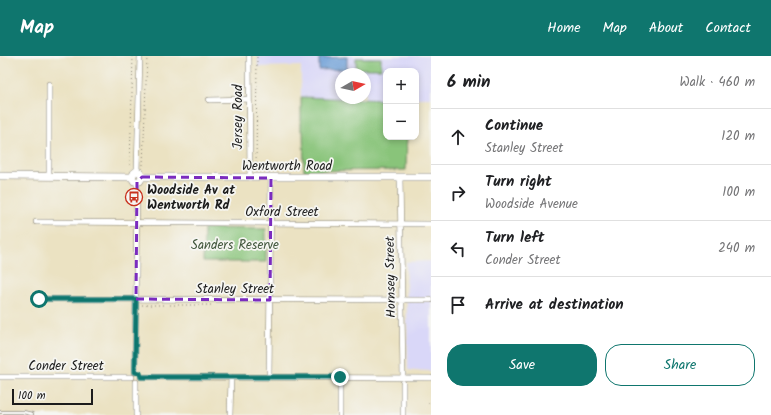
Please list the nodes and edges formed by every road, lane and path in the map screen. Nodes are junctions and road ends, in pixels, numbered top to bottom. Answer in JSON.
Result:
{"nodes":[{"id":1,"x":133,"y":56,"type":"edge"},
{"id":2,"x":140,"y":56,"type":"edge"},
{"id":3,"x":147,"y":56,"type":"edge"},
{"id":4,"x":249,"y":56,"type":"edge"},
{"id":5,"x":257,"y":56,"type":"edge"},
{"id":6,"x":50,"y":84,"type":"dead end"},
{"id":7,"x":249,"y":99,"type":"junction"},
{"id":8,"x":209,"y":100,"type":"dead end"},
{"id":9,"x":130,"y":165,"type":"dead end"},
{"id":10,"x":143,"y":165,"type":"dead end"},
{"id":11,"x":256,"y":172,"type":"dead end"},
{"id":12,"x":0,"y":176,"type":"edge"},
{"id":13,"x":49,"y":176,"type":"junction"},
{"id":14,"x":137,"y":177,"type":"junction"},
{"id":15,"x":400,"y":177,"type":"junction"},
{"id":16,"x":431,"y":177,"type":"edge"},
{"id":17,"x":250,"y":178,"type":"junction"},
{"id":18,"x":271,"y":178,"type":"junction"},
{"id":19,"x":36,"y":222,"type":"dead end"},
{"id":20,"x":137,"y":223,"type":"junction"},
{"id":21,"x":270,"y":223,"type":"junction"},
{"id":22,"x":401,"y":224,"type":"junction"},
{"id":23,"x":431,"y":224,"type":"edge"},
{"id":24,"x":39,"y":299,"type":"dead end"},
{"id":25,"x":136,"y":299,"type":"junction"},
{"id":26,"x":270,"y":300,"type":"junction"},
{"id":27,"x":402,"y":300,"type":"junction"},
{"id":28,"x":431,"y":300,"type":"edge"},
{"id":29,"x":219,"y":305,"type":"dead end"},
{"id":30,"x":141,"y":306,"type":"dead end"},
{"id":31,"x":133,"y":375,"type":"junction"},
{"id":32,"x":0,"y":377,"type":"edge"},
{"id":33,"x":141,"y":377,"type":"junction"},
{"id":34,"x":231,"y":377,"type":"junction"},
{"id":35,"x":270,"y":377,"type":"junction"},
{"id":36,"x":340,"y":377,"type":"junction"},
{"id":37,"x":431,"y":378,"type":"edge"},
{"id":38,"x":403,"y":380,"type":"junction"},
{"id":39,"x":136,"y":382,"type":"junction"},
{"id":40,"x":428,"y":403,"type":"dead end"},
{"id":41,"x":431,"y":403,"type":"edge"},
{"id":42,"x":0,"y":412,"type":"edge"},
{"id":43,"x":32,"y":414,"type":"edge"},
{"id":44,"x":136,"y":415,"type":"edge"},
{"id":45,"x":230,"y":415,"type":"edge"},
{"id":46,"x":340,"y":415,"type":"edge"},
{"id":47,"x":403,"y":415,"type":"edge"}],
"edges":[{"from":1,"to":9,"type":"path"},
{"from":2,"to":14,"type":"street"},
{"from":3,"to":10,"type":"path"},
{"from":4,"to":7,"type":"street","name":"Jersey Road"},
{"from":5,"to":11,"type":"path"},
{"from":6,"to":13,"type":"street"},
{"from":7,"to":8,"type":"street"},
{"from":7,"to":17,"type":"street","name":"Jersey Road"},
{"from":12,"to":13,"type":"street","name":"Wentworth Road"},
{"from":13,"to":14,"type":"street","name":"Wentworth Road"},
{"from":14,"to":17,"type":"street","name":"Wentworth Road"},
{"from":14,"to":20,"type":"street"},
{"from":15,"to":16,"type":"street","name":"Wentworth Road"},
{"from":15,"to":18,"type":"street","name":"Wentworth Road"},
{"from":15,"to":22,"type":"street","name":"Hornsey Street"},
{"from":17,"to":18,"type":"street","name":"Wentworth Road"},
{"from":18,"to":21,"type":"street"},
{"from":19,"to":20,"type":"street","name":"Oxford Street"},
{"from":20,"to":21,"type":"street","name":"Oxford Street"},
{"from":20,"to":25,"type":"street"},
{"from":21,"to":22,"type":"street","name":"Oxford Street"},
{"from":21,"to":26,"type":"street"},
{"from":22,"to":23,"type":"street","name":"Oxford Street"},
{"from":22,"to":27,"type":"street","name":"Hornsey Street"},
{"from":24,"to":25,"type":"street","name":"Stanley Street"},
{"from":25,"to":26,"type":"street","name":"Stanley Street"},
{"from":25,"to":31,"type":"street"},
{"from":26,"to":27,"type":"street","name":"Stanley Street"},
{"from":26,"to":35,"type":"street"},
{"from":27,"to":28,"type":"street","name":"Stanley Street"},
{"from":27,"to":38,"type":"street","name":"Hornsey Street"},
{"from":29,"to":30,"type":"path"},
{"from":31,"to":32,"type":"street","name":"Conder Street"},
{"from":31,"to":33,"type":"street"},
{"from":31,"to":39,"type":"street"},
{"from":33,"to":34,"type":"street"},
{"from":33,"to":39,"type":"street"},
{"from":34,"to":35,"type":"street"},
{"from":34,"to":45,"type":"street"},
{"from":35,"to":36,"type":"street"},
{"from":36,"to":38,"type":"street"},
{"from":36,"to":46,"type":"street"},
{"from":37,"to":38,"type":"street"},
{"from":38,"to":47,"type":"street","name":"Hornsey Street"},
{"from":39,"to":44,"type":"street"},
{"from":40,"to":41,"type":"path"},
{"from":42,"to":43,"type":"lane"}]}
